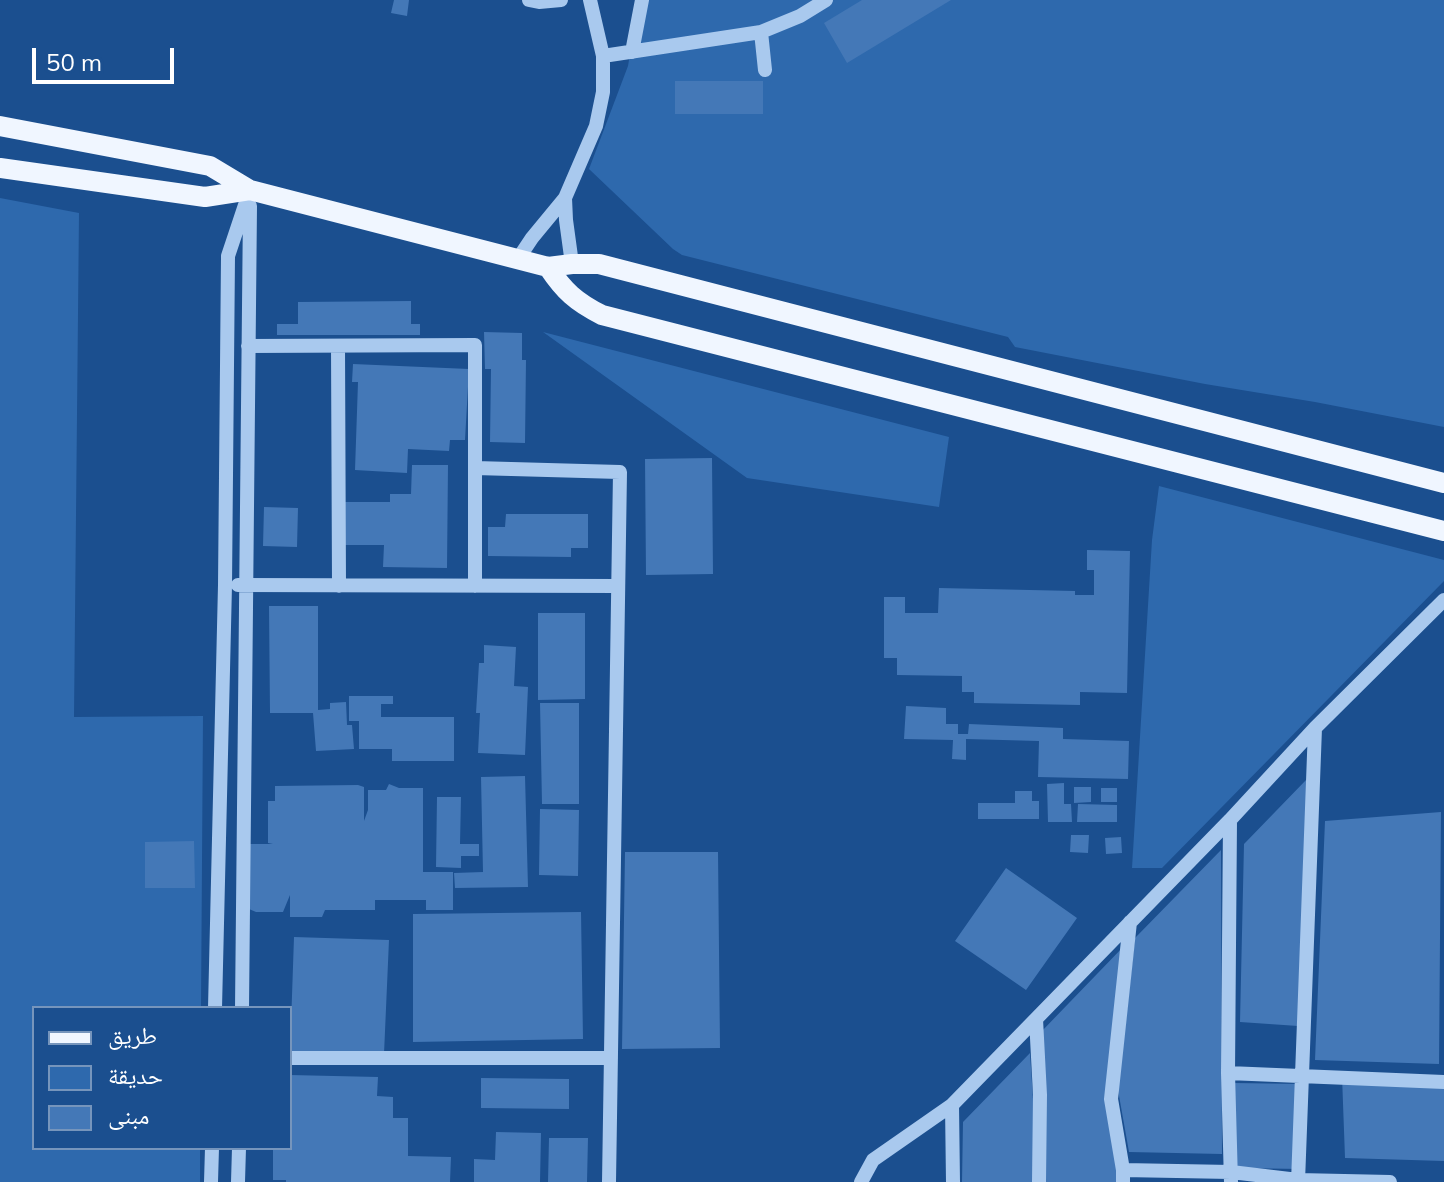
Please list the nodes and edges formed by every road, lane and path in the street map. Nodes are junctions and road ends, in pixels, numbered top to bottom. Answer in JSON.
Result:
{"nodes":[{"id":1,"x":529,"y":0,"type":"edge"},
{"id":2,"x":561,"y":0,"type":"edge"},
{"id":3,"x":590,"y":0,"type":"edge"},
{"id":4,"x":642,"y":0,"type":"edge"},
{"id":5,"x":826,"y":0,"type":"edge"},
{"id":6,"x":761,"y":32,"type":"junction"},
{"id":7,"x":632,"y":52,"type":"junction"},
{"id":8,"x":603,"y":56,"type":"junction"},
{"id":9,"x":765,"y":70,"type":"dead end"},
{"id":10,"x":0,"y":126,"type":"edge"},
{"id":11,"x":0,"y":168,"type":"edge"},
{"id":12,"x":250,"y":190,"type":"junction"},
{"id":13,"x":565,"y":198,"type":"junction"},
{"id":14,"x":518,"y":259,"type":"junction"},
{"id":15,"x":572,"y":264,"type":"junction"},
{"id":16,"x":548,"y":267,"type":"junction"},
{"id":17,"x":248,"y":346,"type":"junction"},
{"id":18,"x":338,"y":346,"type":"junction"},
{"id":19,"x":475,"y":468,"type":"junction"},
{"id":20,"x":1444,"y":483,"type":"edge"},
{"id":21,"x":1444,"y":531,"type":"edge"},
{"id":22,"x":225,"y":585,"type":"junction"},
{"id":23,"x":247,"y":586,"type":"junction"},
{"id":24,"x":339,"y":586,"type":"junction"},
{"id":25,"x":475,"y":586,"type":"junction"},
{"id":26,"x":618,"y":586,"type":"junction"},
{"id":27,"x":1444,"y":600,"type":"edge"},
{"id":28,"x":1315,"y":728,"type":"junction"},
{"id":29,"x":1230,"y":820,"type":"junction"},
{"id":30,"x":1130,"y":922,"type":"junction"},
{"id":31,"x":215,"y":1006,"type":"edge"},
{"id":32,"x":242,"y":1006,"type":"edge"},
{"id":33,"x":1036,"y":1019,"type":"junction"},
{"id":34,"x":292,"y":1058,"type":"edge"},
{"id":35,"x":611,"y":1058,"type":"junction"},
{"id":36,"x":1228,"y":1073,"type":"junction"},
{"id":37,"x":1301,"y":1077,"type":"junction"},
{"id":38,"x":1444,"y":1082,"type":"edge"},
{"id":39,"x":952,"y":1105,"type":"junction"},
{"id":40,"x":212,"y":1150,"type":"edge"},
{"id":41,"x":239,"y":1150,"type":"edge"},
{"id":42,"x":1123,"y":1176,"type":"edge"},
{"id":43,"x":1231,"y":1177,"type":"edge"},
{"id":44,"x":1298,"y":1181,"type":"edge"},
{"id":45,"x":211,"y":1182,"type":"edge"},
{"id":46,"x":238,"y":1182,"type":"edge"},
{"id":47,"x":609,"y":1182,"type":"edge"},
{"id":48,"x":861,"y":1182,"type":"edge"},
{"id":49,"x":953,"y":1182,"type":"edge"},
{"id":50,"x":1039,"y":1182,"type":"edge"},
{"id":51,"x":1381,"y":1182,"type":"edge"},
{"id":52,"x":1390,"y":1182,"type":"edge"}],
"edges":[{"from":1,"to":2,"type":"street"},
{"from":3,"to":8,"type":"street"},
{"from":4,"to":7,"type":"street"},
{"from":5,"to":6,"type":"street"},
{"from":6,"to":7,"type":"street"},
{"from":6,"to":9,"type":"street"},
{"from":7,"to":8,"type":"street"},
{"from":8,"to":13,"type":"street"},
{"from":10,"to":12,"type":"main road"},
{"from":11,"to":12,"type":"main road"},
{"from":12,"to":14,"type":"main road"},
{"from":12,"to":17,"type":"street"},
{"from":12,"to":22,"type":"street"},
{"from":13,"to":14,"type":"street"},
{"from":13,"to":15,"type":"street"},
{"from":14,"to":16,"type":"main road"},
{"from":15,"to":16,"type":"main road"},
{"from":15,"to":20,"type":"main road"},
{"from":16,"to":21,"type":"main road"},
{"from":17,"to":18,"type":"street"},
{"from":17,"to":23,"type":"street"},
{"from":18,"to":19,"type":"street"},
{"from":18,"to":24,"type":"street"},
{"from":19,"to":25,"type":"street"},
{"from":19,"to":26,"type":"street"},
{"from":22,"to":23,"type":"street"},
{"from":22,"to":31,"type":"street"},
{"from":23,"to":24,"type":"street"},
{"from":23,"to":32,"type":"street"},
{"from":24,"to":25,"type":"street"},
{"from":25,"to":26,"type":"street"},
{"from":26,"to":35,"type":"street"},
{"from":27,"to":28,"type":"street"},
{"from":28,"to":29,"type":"street"},
{"from":28,"to":37,"type":"street"},
{"from":29,"to":30,"type":"street"},
{"from":29,"to":36,"type":"street"},
{"from":30,"to":33,"type":"street"},
{"from":30,"to":42,"type":"street"},
{"from":33,"to":39,"type":"street"},
{"from":33,"to":50,"type":"street"},
{"from":34,"to":35,"type":"street"},
{"from":35,"to":47,"type":"street"},
{"from":36,"to":37,"type":"street"},
{"from":36,"to":43,"type":"street"},
{"from":37,"to":38,"type":"street"},
{"from":37,"to":44,"type":"street"},
{"from":39,"to":48,"type":"street"},
{"from":39,"to":49,"type":"street"},
{"from":40,"to":45,"type":"street"},
{"from":41,"to":46,"type":"street"},
{"from":42,"to":43,"type":"street"},
{"from":43,"to":44,"type":"street"},
{"from":44,"to":51,"type":"street"},
{"from":51,"to":52,"type":"street"}]}
